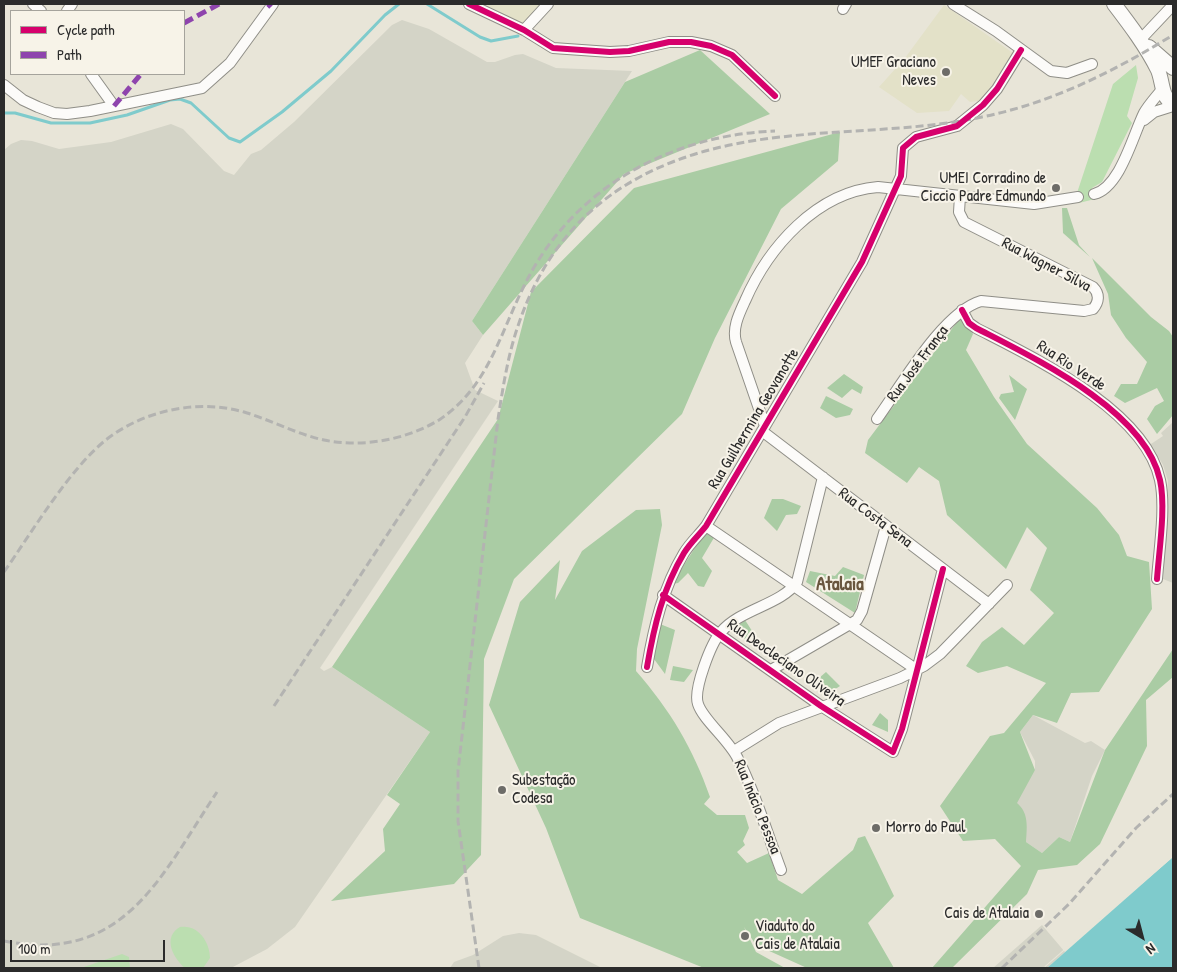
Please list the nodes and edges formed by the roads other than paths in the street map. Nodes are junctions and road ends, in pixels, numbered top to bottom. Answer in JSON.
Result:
{"nodes":[{"id":1,"x":273,"y":4,"type":"edge"},
{"id":2,"x":468,"y":4,"type":"edge"},
{"id":3,"x":548,"y":4,"type":"edge"},
{"id":4,"x":953,"y":4,"type":"edge"},
{"id":5,"x":1114,"y":4,"type":"edge"},
{"id":6,"x":1173,"y":5,"type":"edge"},
{"id":7,"x":524,"y":30,"type":"junction"},
{"id":8,"x":1141,"y":39,"type":"junction"},
{"id":9,"x":1021,"y":50,"type":"junction"},
{"id":10,"x":1092,"y":64,"type":"dead end"},
{"id":11,"x":1173,"y":68,"type":"edge"},
{"id":12,"x":1173,"y":74,"type":"edge"},
{"id":13,"x":92,"y":75,"type":"edge"},
{"id":14,"x":4,"y":85,"type":"edge"},
{"id":15,"x":1163,"y":88,"type":"junction"},
{"id":16,"x":775,"y":96,"type":"dead end"},
{"id":17,"x":1173,"y":105,"type":"edge"},
{"id":18,"x":114,"y":106,"type":"junction"},
{"id":19,"x":1140,"y":125,"type":"junction"},
{"id":20,"x":894,"y":188,"type":"junction"},
{"id":21,"x":1094,"y":194,"type":"dead end"},
{"id":22,"x":960,"y":196,"type":"junction"},
{"id":23,"x":1078,"y":197,"type":"dead end"},
{"id":24,"x":962,"y":310,"type":"junction"},
{"id":25,"x":878,"y":419,"type":"dead end"},
{"id":26,"x":764,"y":428,"type":"junction"},
{"id":27,"x":823,"y":478,"type":"junction"},
{"id":28,"x":706,"y":526,"type":"junction"},
{"id":29,"x":886,"y":526,"type":"junction"},
{"id":30,"x":943,"y":569,"type":"junction"},
{"id":31,"x":1157,"y":579,"type":"dead end"},
{"id":32,"x":1008,"y":585,"type":"dead end"},
{"id":33,"x":794,"y":586,"type":"junction"},
{"id":34,"x":663,"y":595,"type":"junction"},
{"id":35,"x":988,"y":604,"type":"junction"},
{"id":36,"x":851,"y":625,"type":"junction"},
{"id":37,"x":719,"y":634,"type":"junction"},
{"id":38,"x":647,"y":667,"type":"dead end"},
{"id":39,"x":772,"y":670,"type":"junction"},
{"id":40,"x":917,"y":670,"type":"junction"},
{"id":41,"x":821,"y":706,"type":"junction"},
{"id":42,"x":734,"y":751,"type":"junction"},
{"id":43,"x":781,"y":870,"type":"dead end"}],
"edges":[{"from":1,"to":18,"type":"street"},
{"from":2,"to":7,"type":"street"},
{"from":3,"to":7,"type":"street"},
{"from":4,"to":9,"type":"street"},
{"from":5,"to":8,"type":"street"},
{"from":6,"to":8,"type":"street"},
{"from":7,"to":16,"type":"street"},
{"from":8,"to":11,"type":"street"},
{"from":8,"to":15,"type":"street"},
{"from":9,"to":10,"type":"street"},
{"from":9,"to":20,"type":"street","name":"Rua Guilhermina Geovanotte"},
{"from":12,"to":15,"type":"street"},
{"from":13,"to":18,"type":"street"},
{"from":14,"to":18,"type":"street"},
{"from":15,"to":17,"type":"street"},
{"from":15,"to":19,"type":"street"},
{"from":17,"to":19,"type":"street"},
{"from":19,"to":21,"type":"street"},
{"from":20,"to":22,"type":"street"},
{"from":20,"to":26,"type":"street","name":"Rua Guilhermina Geovanotte"},
{"from":20,"to":26,"type":"street"},
{"from":22,"to":23,"type":"street"},
{"from":22,"to":24,"type":"street","name":"Rua Wagner Silva"},
{"from":24,"to":25,"type":"street","name":"Rua José França"},
{"from":24,"to":31,"type":"street","name":"Rua Rio Verde"},
{"from":26,"to":27,"type":"street","name":"Rua Costa Sena"},
{"from":26,"to":28,"type":"street","name":"Rua Guilhermina Geovanotte"},
{"from":27,"to":29,"type":"street","name":"Rua Costa Sena"},
{"from":27,"to":33,"type":"street"},
{"from":28,"to":33,"type":"street"},
{"from":28,"to":34,"type":"street","name":"Rua Guilhermina Geovanotte"},
{"from":29,"to":30,"type":"street","name":"Rua Costa Sena"},
{"from":29,"to":36,"type":"street"},
{"from":30,"to":35,"type":"street","name":"Rua Costa Sena"},
{"from":30,"to":40,"type":"street"},
{"from":32,"to":35,"type":"street"},
{"from":33,"to":36,"type":"street"},
{"from":33,"to":37,"type":"street","name":"Rua Inácio Pessoa"},
{"from":34,"to":37,"type":"street","name":"Rua Deocleciano Oliveira"},
{"from":34,"to":38,"type":"street","name":"Rua Guilhermina Geovanotte"},
{"from":35,"to":40,"type":"street"},
{"from":36,"to":39,"type":"street"},
{"from":36,"to":40,"type":"street"},
{"from":37,"to":39,"type":"street","name":"Rua Deocleciano Oliveira"},
{"from":37,"to":42,"type":"street","name":"Rua Inácio Pessoa"},
{"from":39,"to":41,"type":"street","name":"Rua Deocleciano Oliveira"},
{"from":40,"to":41,"type":"street"},
{"from":40,"to":41,"type":"street","name":"Rua Deocleciano Oliveira"},
{"from":41,"to":42,"type":"street"},
{"from":42,"to":43,"type":"street","name":"Rua Inácio Pessoa"}]}
